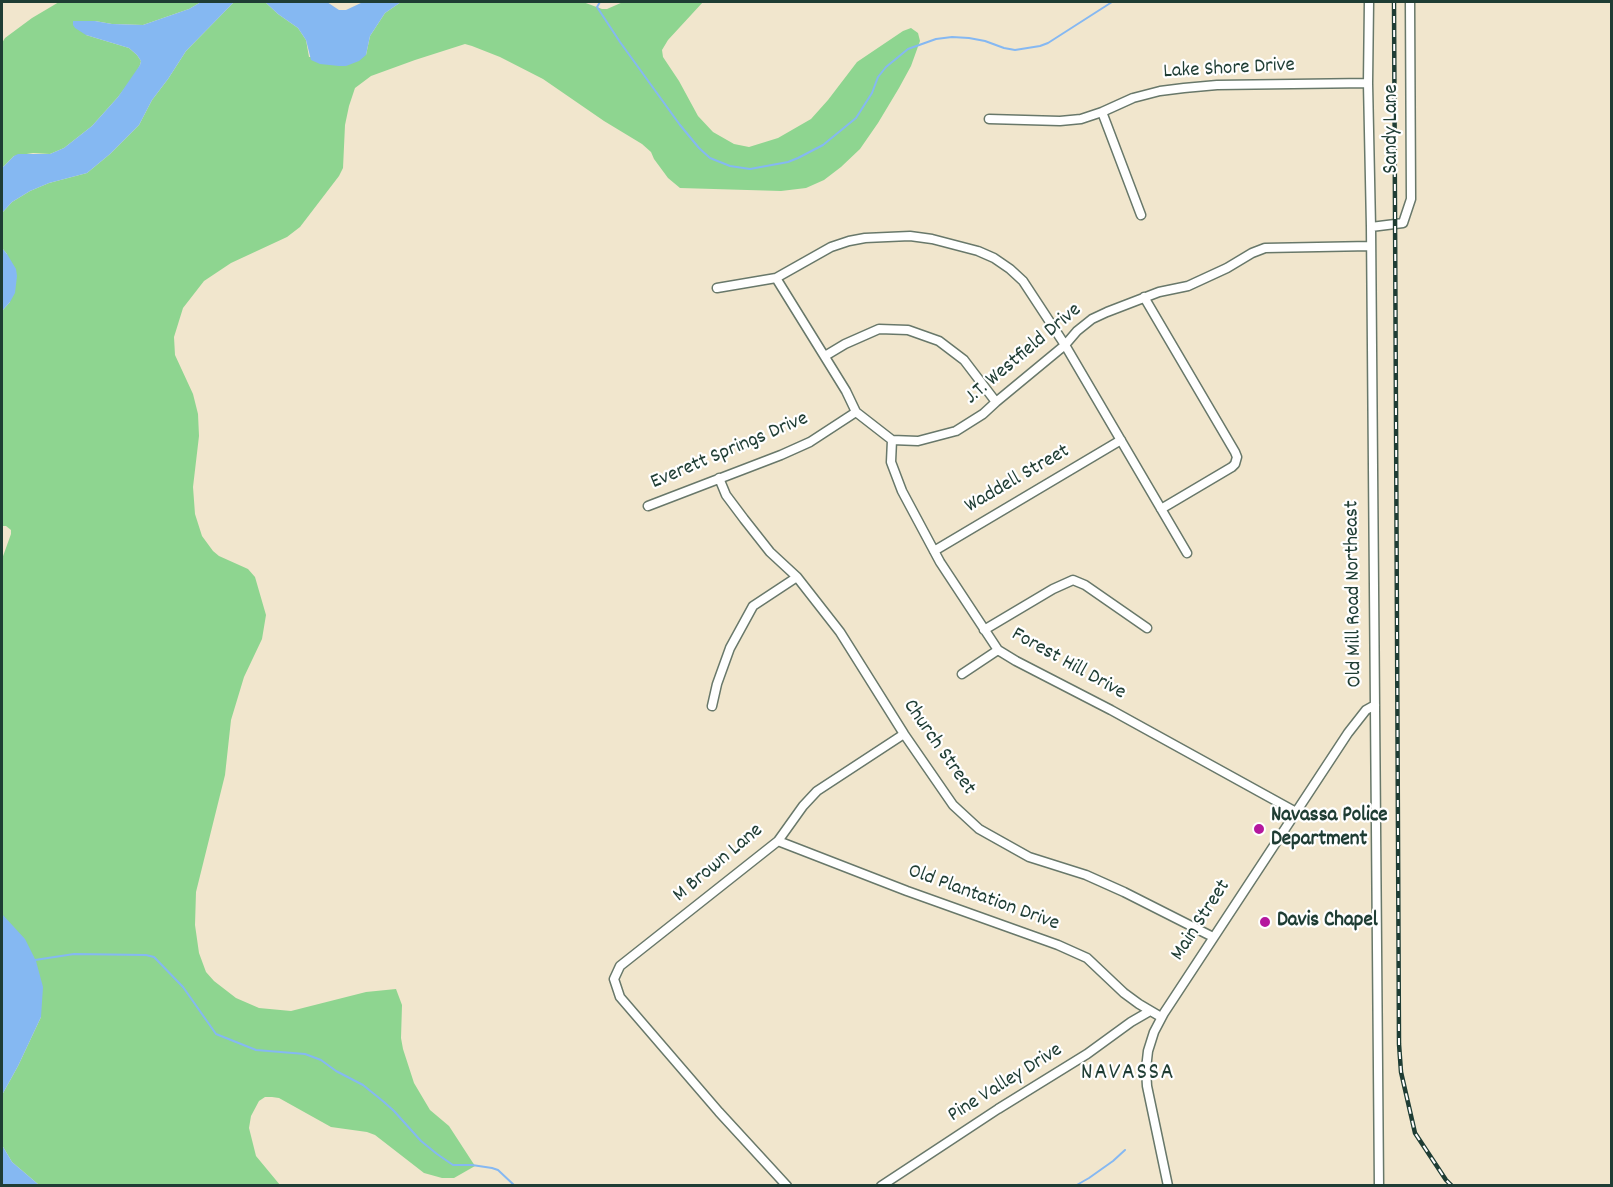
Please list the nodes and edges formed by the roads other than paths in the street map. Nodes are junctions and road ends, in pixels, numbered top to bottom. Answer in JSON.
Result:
{"nodes":[{"id":1,"x":1369,"y":2,"type":"edge"},
{"id":2,"x":1410,"y":2,"type":"edge"},
{"id":3,"x":1368,"y":83,"type":"junction"},
{"id":4,"x":1102,"y":112,"type":"junction"},
{"id":5,"x":989,"y":119,"type":"dead end"},
{"id":6,"x":1141,"y":215,"type":"dead end"},
{"id":7,"x":1371,"y":226,"type":"junction"},
{"id":8,"x":1371,"y":246,"type":"junction"},
{"id":9,"x":776,"y":278,"type":"junction"},
{"id":10,"x":717,"y":288,"type":"dead end"},
{"id":11,"x":1144,"y":297,"type":"junction"},
{"id":12,"x":1065,"y":345,"type":"junction"},
{"id":13,"x":825,"y":356,"type":"junction"},
{"id":14,"x":996,"y":402,"type":"junction"},
{"id":15,"x":856,"y":412,"type":"junction"},
{"id":16,"x":892,"y":440,"type":"junction"},
{"id":17,"x":1121,"y":440,"type":"junction"},
{"id":18,"x":718,"y":478,"type":"junction"},
{"id":19,"x":648,"y":506,"type":"dead end"},
{"id":20,"x":1161,"y":509,"type":"junction"},
{"id":21,"x":934,"y":551,"type":"junction"},
{"id":22,"x":1187,"y":553,"type":"dead end"},
{"id":23,"x":797,"y":577,"type":"junction"},
{"id":24,"x":1147,"y":628,"type":"dead end"},
{"id":25,"x":984,"y":630,"type":"junction"},
{"id":26,"x":998,"y":650,"type":"junction"},
{"id":27,"x":962,"y":674,"type":"dead end"},
{"id":28,"x":1374,"y":705,"type":"junction"},
{"id":29,"x":712,"y":706,"type":"dead end"},
{"id":30,"x":904,"y":734,"type":"junction"},
{"id":31,"x":1296,"y":812,"type":"junction"},
{"id":32,"x":778,"y":841,"type":"junction"},
{"id":33,"x":1213,"y":938,"type":"junction"},
{"id":34,"x":1150,"y":1011,"type":"junction"},
{"id":35,"x":1161,"y":1017,"type":"junction"},
{"id":36,"x":787,"y":1185,"type":"edge"},
{"id":37,"x":881,"y":1185,"type":"edge"},
{"id":38,"x":1168,"y":1185,"type":"edge"},
{"id":39,"x":1379,"y":1185,"type":"edge"}],
"edges":[{"from":1,"to":3,"type":"street","name":"Old Mill Road Northeast"},
{"from":2,"to":7,"type":"street","name":"Sandy Lane"},
{"from":3,"to":4,"type":"street","name":"Lake Shore Drive"},
{"from":3,"to":7,"type":"street","name":"Old Mill Road Northeast"},
{"from":4,"to":5,"type":"street","name":"Lake Shore Drive"},
{"from":4,"to":6,"type":"street"},
{"from":7,"to":8,"type":"street","name":"Old Mill Road Northeast"},
{"from":8,"to":11,"type":"street","name":"J.T. Westfield Drive"},
{"from":8,"to":28,"type":"street","name":"Old Mill Road Northeast"},
{"from":9,"to":10,"type":"street"},
{"from":9,"to":12,"type":"street"},
{"from":9,"to":13,"type":"street"},
{"from":11,"to":12,"type":"street","name":"J.T. Westfield Drive"},
{"from":11,"to":20,"type":"street"},
{"from":12,"to":14,"type":"street","name":"J.T. Westfield Drive"},
{"from":12,"to":17,"type":"street"},
{"from":13,"to":14,"type":"street"},
{"from":13,"to":15,"type":"street"},
{"from":14,"to":16,"type":"street","name":"J.T. Westfield Drive"},
{"from":15,"to":16,"type":"street"},
{"from":15,"to":18,"type":"street","name":"Everett Springs Drive"},
{"from":16,"to":21,"type":"street","name":"Forest Hill Drive"},
{"from":17,"to":20,"type":"street"},
{"from":17,"to":21,"type":"street","name":"Waddell Street"},
{"from":18,"to":19,"type":"street","name":"Everett Springs Drive"},
{"from":18,"to":23,"type":"street","name":"Church Street"},
{"from":20,"to":22,"type":"street"},
{"from":21,"to":25,"type":"street","name":"Forest Hill Drive"},
{"from":23,"to":29,"type":"street"},
{"from":23,"to":30,"type":"street","name":"Church Street"},
{"from":24,"to":25,"type":"street"},
{"from":25,"to":26,"type":"street","name":"Forest Hill Drive"},
{"from":26,"to":27,"type":"street"},
{"from":26,"to":31,"type":"street","name":"Forest Hill Drive"},
{"from":28,"to":31,"type":"street","name":"Main Street"},
{"from":28,"to":39,"type":"street","name":"Old Mill Road Northeast"},
{"from":30,"to":32,"type":"street","name":"M Brown Lane"},
{"from":30,"to":33,"type":"street","name":"Church Street"},
{"from":31,"to":33,"type":"street","name":"Main Street"},
{"from":32,"to":34,"type":"street","name":"Old Plantation Drive"},
{"from":32,"to":36,"type":"street","name":"M Brown Lane"},
{"from":33,"to":35,"type":"street","name":"Main Street"},
{"from":34,"to":35,"type":"street","name":"Old Plantation Drive"},
{"from":34,"to":37,"type":"street","name":"Pine Valley Drive"},
{"from":35,"to":38,"type":"street","name":"Main Street"}]}
